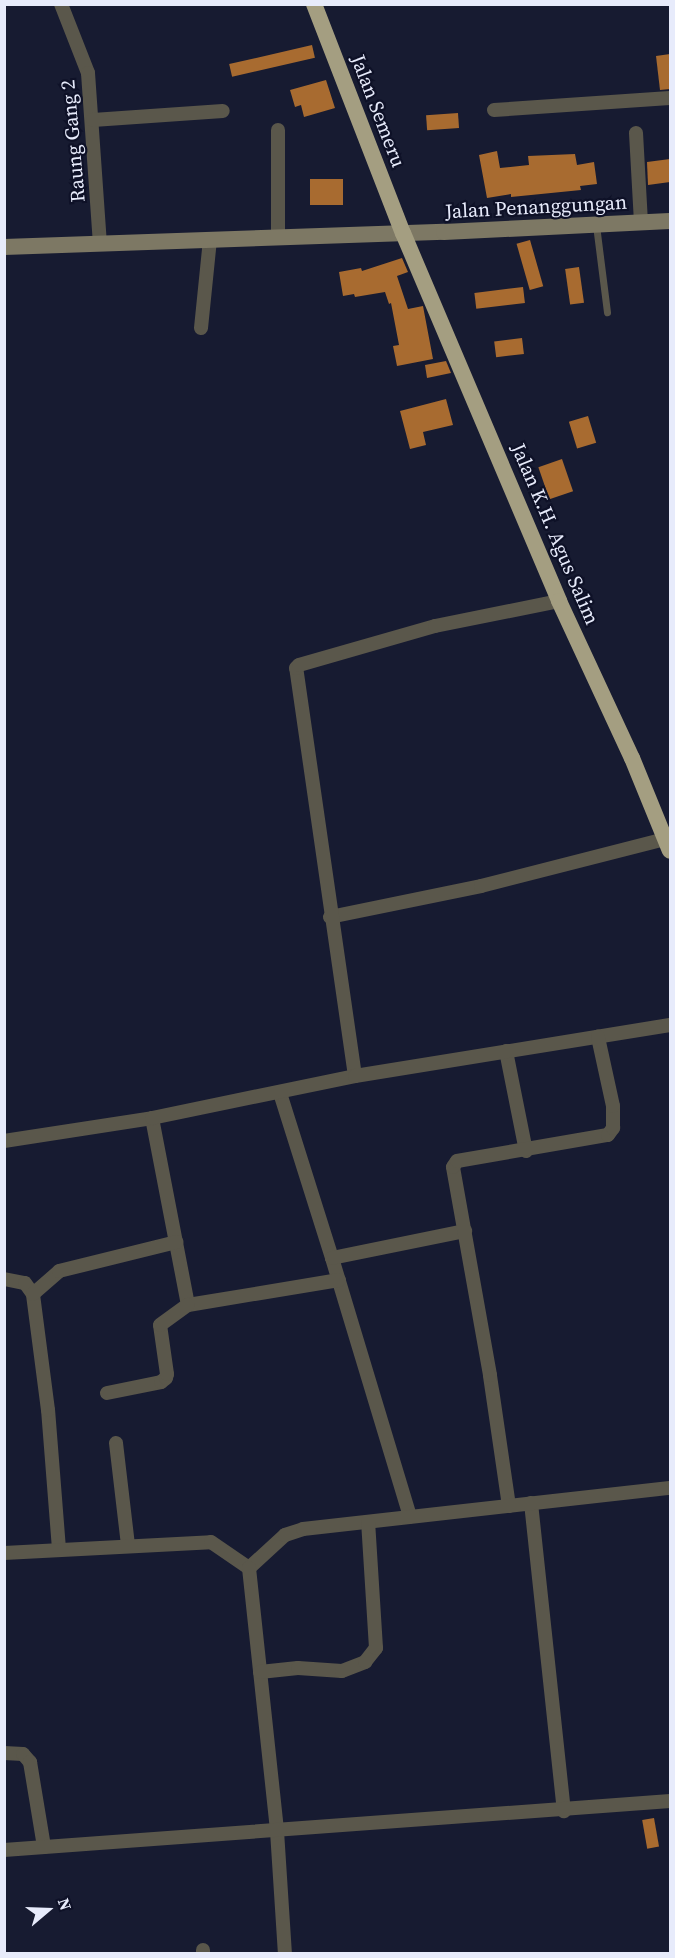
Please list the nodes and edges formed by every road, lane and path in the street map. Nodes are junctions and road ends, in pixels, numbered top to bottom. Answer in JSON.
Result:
{"nodes":[{"id":1,"x":61,"y":4,"type":"edge"},
{"id":2,"x":314,"y":4,"type":"edge"},
{"id":3,"x":670,"y":98,"type":"edge"},
{"id":4,"x":494,"y":110,"type":"dead end"},
{"id":5,"x":223,"y":111,"type":"dead end"},
{"id":6,"x":93,"y":120,"type":"junction"},
{"id":7,"x":278,"y":130,"type":"dead end"},
{"id":8,"x":636,"y":133,"type":"dead end"},
{"id":9,"x":670,"y":221,"type":"edge"},
{"id":10,"x":641,"y":223,"type":"junction"},
{"id":11,"x":596,"y":225,"type":"junction"},
{"id":12,"x":403,"y":233,"type":"junction"},
{"id":13,"x":278,"y":238,"type":"junction"},
{"id":14,"x":210,"y":240,"type":"junction"},
{"id":15,"x":100,"y":244,"type":"junction"},
{"id":16,"x":4,"y":247,"type":"edge"},
{"id":17,"x":607,"y":312,"type":"dead end"},
{"id":18,"x":201,"y":328,"type":"dead end"},
{"id":19,"x":560,"y":601,"type":"junction"},
{"id":20,"x":668,"y":845,"type":"edge"},
{"id":21,"x":330,"y":917,"type":"junction"},
{"id":22,"x":670,"y":1025,"type":"edge"},
{"id":23,"x":598,"y":1036,"type":"junction"},
{"id":24,"x":506,"y":1051,"type":"junction"},
{"id":25,"x":355,"y":1076,"type":"junction"},
{"id":26,"x":279,"y":1093,"type":"junction"},
{"id":27,"x":152,"y":1118,"type":"junction"},
{"id":28,"x":4,"y":1142,"type":"edge"},
{"id":29,"x":526,"y":1151,"type":"junction"},
{"id":30,"x":465,"y":1231,"type":"junction"},
{"id":31,"x":176,"y":1242,"type":"junction"},
{"id":32,"x":333,"y":1258,"type":"junction"},
{"id":33,"x":4,"y":1279,"type":"edge"},
{"id":34,"x":339,"y":1280,"type":"junction"},
{"id":35,"x":33,"y":1294,"type":"junction"},
{"id":36,"x":188,"y":1305,"type":"junction"},
{"id":37,"x":107,"y":1393,"type":"dead end"},
{"id":38,"x":116,"y":1443,"type":"dead end"},
{"id":39,"x":670,"y":1488,"type":"edge"},
{"id":40,"x":531,"y":1503,"type":"junction"},
{"id":41,"x":508,"y":1506,"type":"junction"},
{"id":42,"x":410,"y":1518,"type":"junction"},
{"id":43,"x":368,"y":1522,"type":"junction"},
{"id":44,"x":128,"y":1545,"type":"junction"},
{"id":45,"x":59,"y":1549,"type":"junction"},
{"id":46,"x":4,"y":1553,"type":"edge"},
{"id":47,"x":249,"y":1568,"type":"junction"},
{"id":48,"x":260,"y":1672,"type":"junction"},
{"id":49,"x":4,"y":1753,"type":"edge"},
{"id":50,"x":670,"y":1801,"type":"edge"},
{"id":51,"x":564,"y":1811,"type":"junction"},
{"id":52,"x":277,"y":1831,"type":"junction"},
{"id":53,"x":44,"y":1847,"type":"junction"},
{"id":54,"x":4,"y":1850,"type":"edge"},
{"id":55,"x":285,"y":1953,"type":"edge"}],
"edges":[{"from":1,"to":6,"type":"street","name":"Raung Gang 2"},
{"from":2,"to":12,"type":"highway","name":"Jalan Semeru"},
{"from":3,"to":4,"type":"street"},
{"from":5,"to":6,"type":"street"},
{"from":6,"to":15,"type":"street","name":"Raung Gang 2"},
{"from":7,"to":13,"type":"street"},
{"from":8,"to":10,"type":"street"},
{"from":9,"to":10,"type":"main road","name":"Jalan Penanggungan"},
{"from":10,"to":11,"type":"main road","name":"Jalan Penanggungan"},
{"from":11,"to":12,"type":"main road","name":"Jalan Penanggungan"},
{"from":11,"to":17,"type":"lane"},
{"from":12,"to":13,"type":"main road","name":"Jalan Penanggungan"},
{"from":12,"to":19,"type":"highway","name":"Jalan K.H. Agus Salim"},
{"from":13,"to":14,"type":"main road","name":"Jalan Penanggungan"},
{"from":14,"to":15,"type":"main road","name":"Jalan Penanggungan"},
{"from":14,"to":18,"type":"street"},
{"from":15,"to":16,"type":"main road","name":"Jalan Penanggungan"},
{"from":19,"to":20,"type":"highway","name":"Jalan K.H. Agus Salim"},
{"from":19,"to":21,"type":"street"},
{"from":20,"to":21,"type":"street"},
{"from":21,"to":25,"type":"street"},
{"from":22,"to":23,"type":"street"},
{"from":23,"to":24,"type":"street"},
{"from":23,"to":29,"type":"street"},
{"from":24,"to":25,"type":"street"},
{"from":24,"to":29,"type":"street"},
{"from":25,"to":26,"type":"street"},
{"from":26,"to":27,"type":"street"},
{"from":26,"to":32,"type":"street"},
{"from":27,"to":28,"type":"street"},
{"from":27,"to":31,"type":"street"},
{"from":29,"to":30,"type":"street"},
{"from":30,"to":32,"type":"street"},
{"from":30,"to":41,"type":"street"},
{"from":31,"to":35,"type":"street"},
{"from":31,"to":36,"type":"street"},
{"from":32,"to":34,"type":"street"},
{"from":33,"to":35,"type":"street"},
{"from":34,"to":36,"type":"street"},
{"from":34,"to":42,"type":"street"},
{"from":35,"to":45,"type":"street"},
{"from":36,"to":37,"type":"street"},
{"from":38,"to":44,"type":"street"},
{"from":39,"to":40,"type":"street"},
{"from":40,"to":41,"type":"street"},
{"from":40,"to":51,"type":"street"},
{"from":41,"to":42,"type":"street"},
{"from":42,"to":43,"type":"street"},
{"from":43,"to":47,"type":"street"},
{"from":43,"to":48,"type":"street"},
{"from":44,"to":45,"type":"street"},
{"from":44,"to":47,"type":"street"},
{"from":45,"to":46,"type":"street"},
{"from":47,"to":48,"type":"street"},
{"from":48,"to":52,"type":"street"},
{"from":49,"to":53,"type":"street"},
{"from":50,"to":51,"type":"street"},
{"from":51,"to":52,"type":"street"},
{"from":52,"to":53,"type":"street"},
{"from":52,"to":55,"type":"street"},
{"from":53,"to":54,"type":"street"}]}
